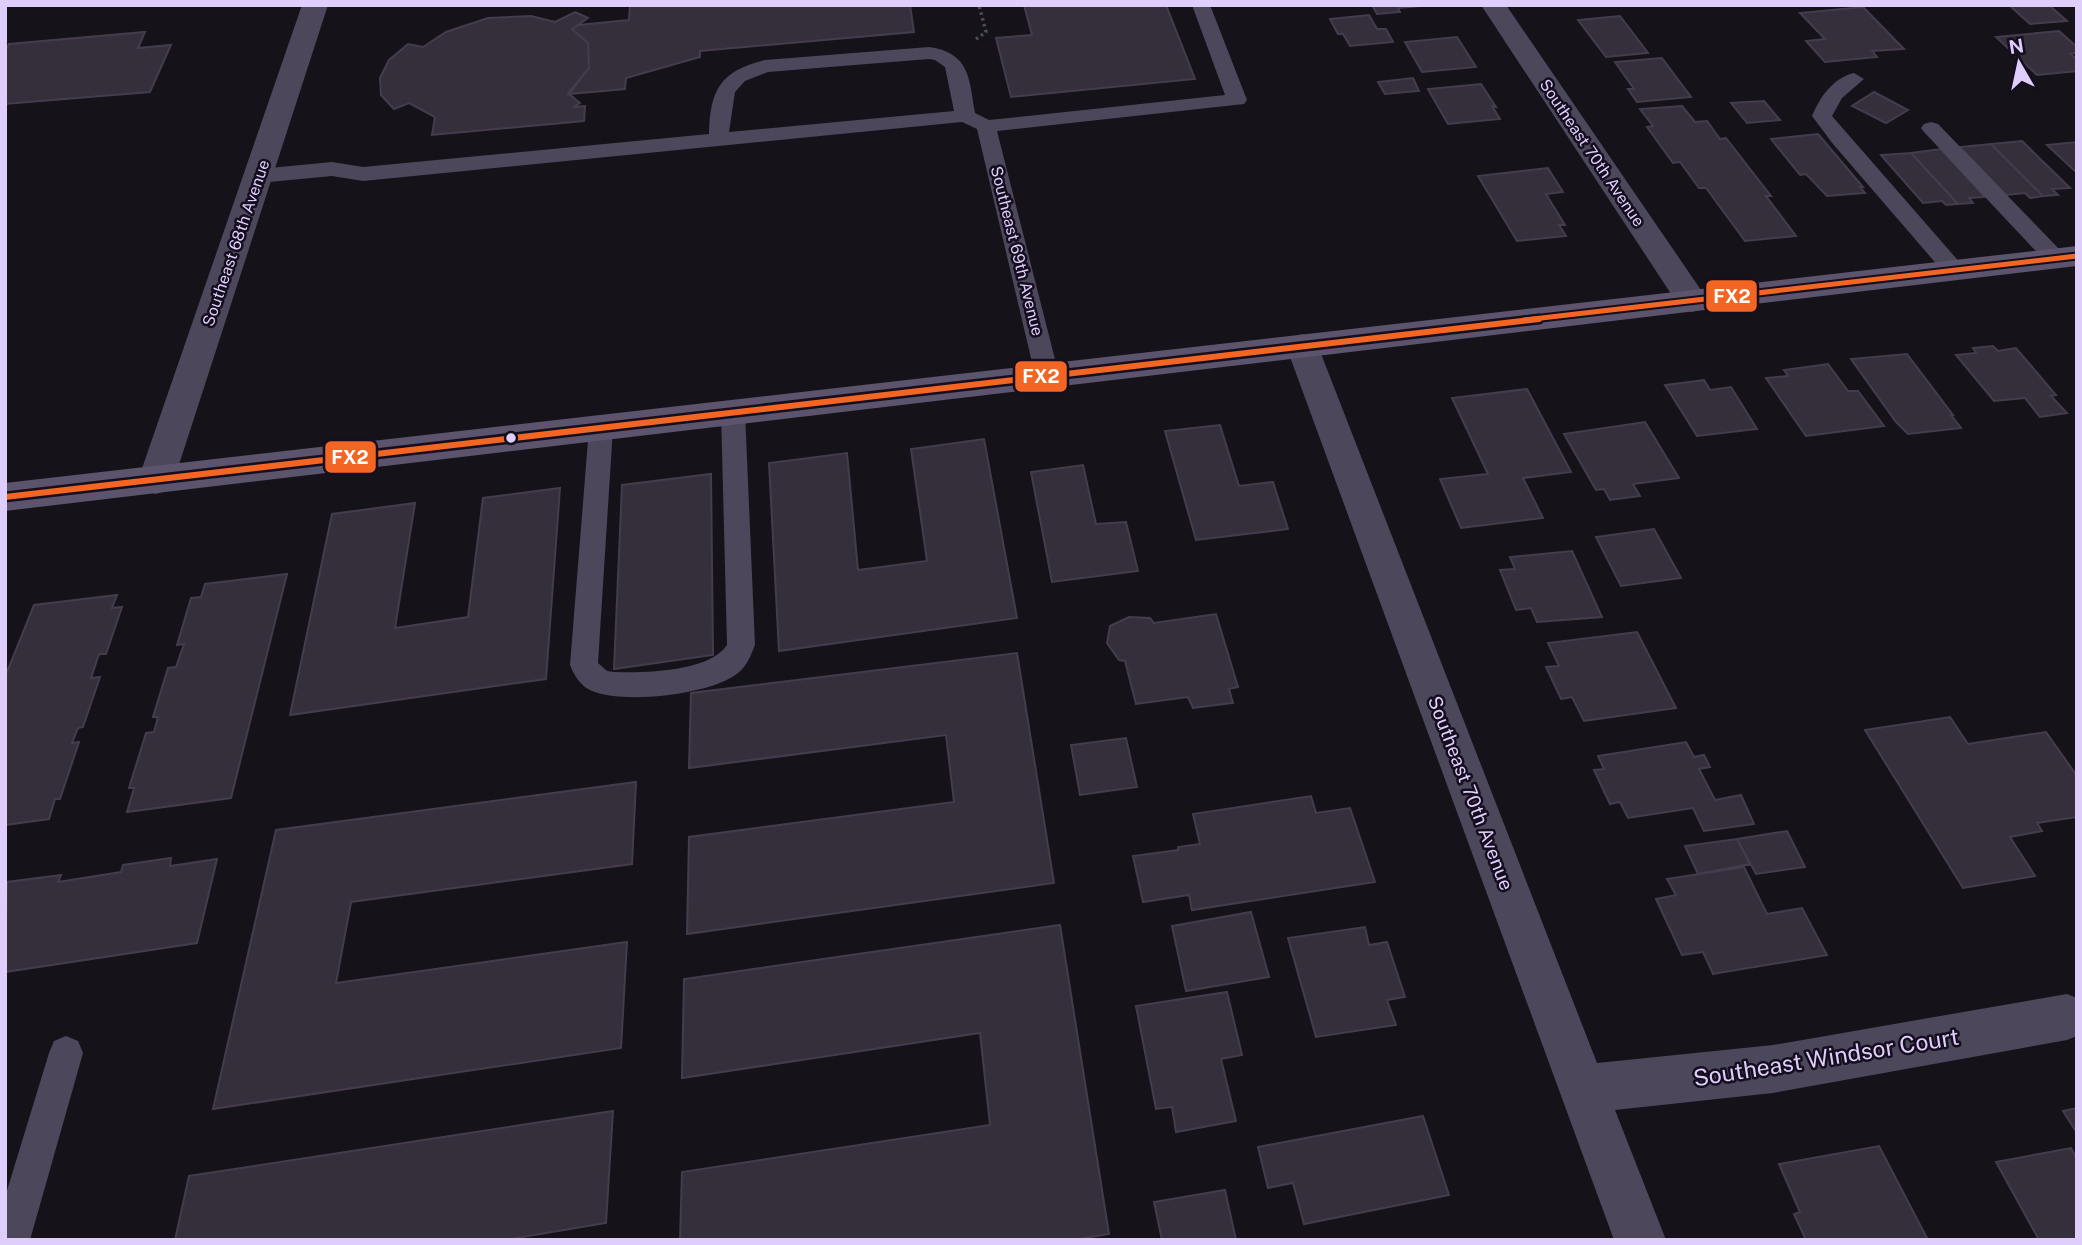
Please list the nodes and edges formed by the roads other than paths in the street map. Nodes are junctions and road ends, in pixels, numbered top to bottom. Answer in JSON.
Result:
{"nodes":[{"id":1,"x":314,"y":5,"type":"edge"},
{"id":2,"x":1201,"y":5,"type":"edge"},
{"id":3,"x":1493,"y":5,"type":"edge"},
{"id":4,"x":1854,"y":79,"type":"dead end"},
{"id":5,"x":965,"y":116,"type":"junction"},
{"id":6,"x":986,"y":126,"type":"junction"},
{"id":7,"x":1931,"y":128,"type":"dead end"},
{"id":8,"x":719,"y":140,"type":"junction"},
{"id":9,"x":259,"y":176,"type":"junction"},
{"id":10,"x":2066,"y":257,"type":"edge"},
{"id":11,"x":1954,"y":270,"type":"junction"},
{"id":12,"x":1692,"y":300,"type":"junction"},
{"id":13,"x":1302,"y":346,"type":"junction"},
{"id":14,"x":1047,"y":375,"type":"junction"},
{"id":15,"x":733,"y":412,"type":"junction"},
{"id":16,"x":601,"y":428,"type":"junction"},
{"id":17,"x":156,"y":480,"type":"junction"},
{"id":18,"x":5,"y":497,"type":"edge"},
{"id":19,"x":2067,"y":1017,"type":"dead end"},
{"id":20,"x":66,"y":1053,"type":"dead end"},
{"id":21,"x":1583,"y":1089,"type":"junction"},
{"id":22,"x":11,"y":1240,"type":"edge"},
{"id":23,"x":1640,"y":1240,"type":"edge"}],
"edges":[{"from":1,"to":9,"type":"street","name":"Southeast 68th Avenue"},
{"from":2,"to":6,"type":"lane"},
{"from":3,"to":12,"type":"street","name":"Southeast 70th Avenue"},
{"from":4,"to":11,"type":"lane"},
{"from":5,"to":6,"type":"lane"},
{"from":5,"to":8,"type":"lane"},
{"from":5,"to":8,"type":"lane"},
{"from":6,"to":14,"type":"lane","name":"Southeast 69th Avenue"},
{"from":7,"to":10,"type":"lane"},
{"from":8,"to":9,"type":"lane"},
{"from":9,"to":17,"type":"street","name":"Southeast 68th Avenue"},
{"from":10,"to":11,"type":"main road"},
{"from":11,"to":12,"type":"main road"},
{"from":12,"to":13,"type":"main road"},
{"from":13,"to":14,"type":"main road"},
{"from":13,"to":21,"type":"street","name":"Southeast 70th Avenue"},
{"from":14,"to":15,"type":"main road"},
{"from":15,"to":16,"type":"main road"},
{"from":15,"to":16,"type":"lane"},
{"from":16,"to":17,"type":"main road"},
{"from":17,"to":18,"type":"main road"},
{"from":19,"to":21,"type":"street","name":"Southeast Windsor Court"},
{"from":20,"to":22,"type":"lane"},
{"from":21,"to":23,"type":"street","name":"Southeast 70th Avenue"}]}
